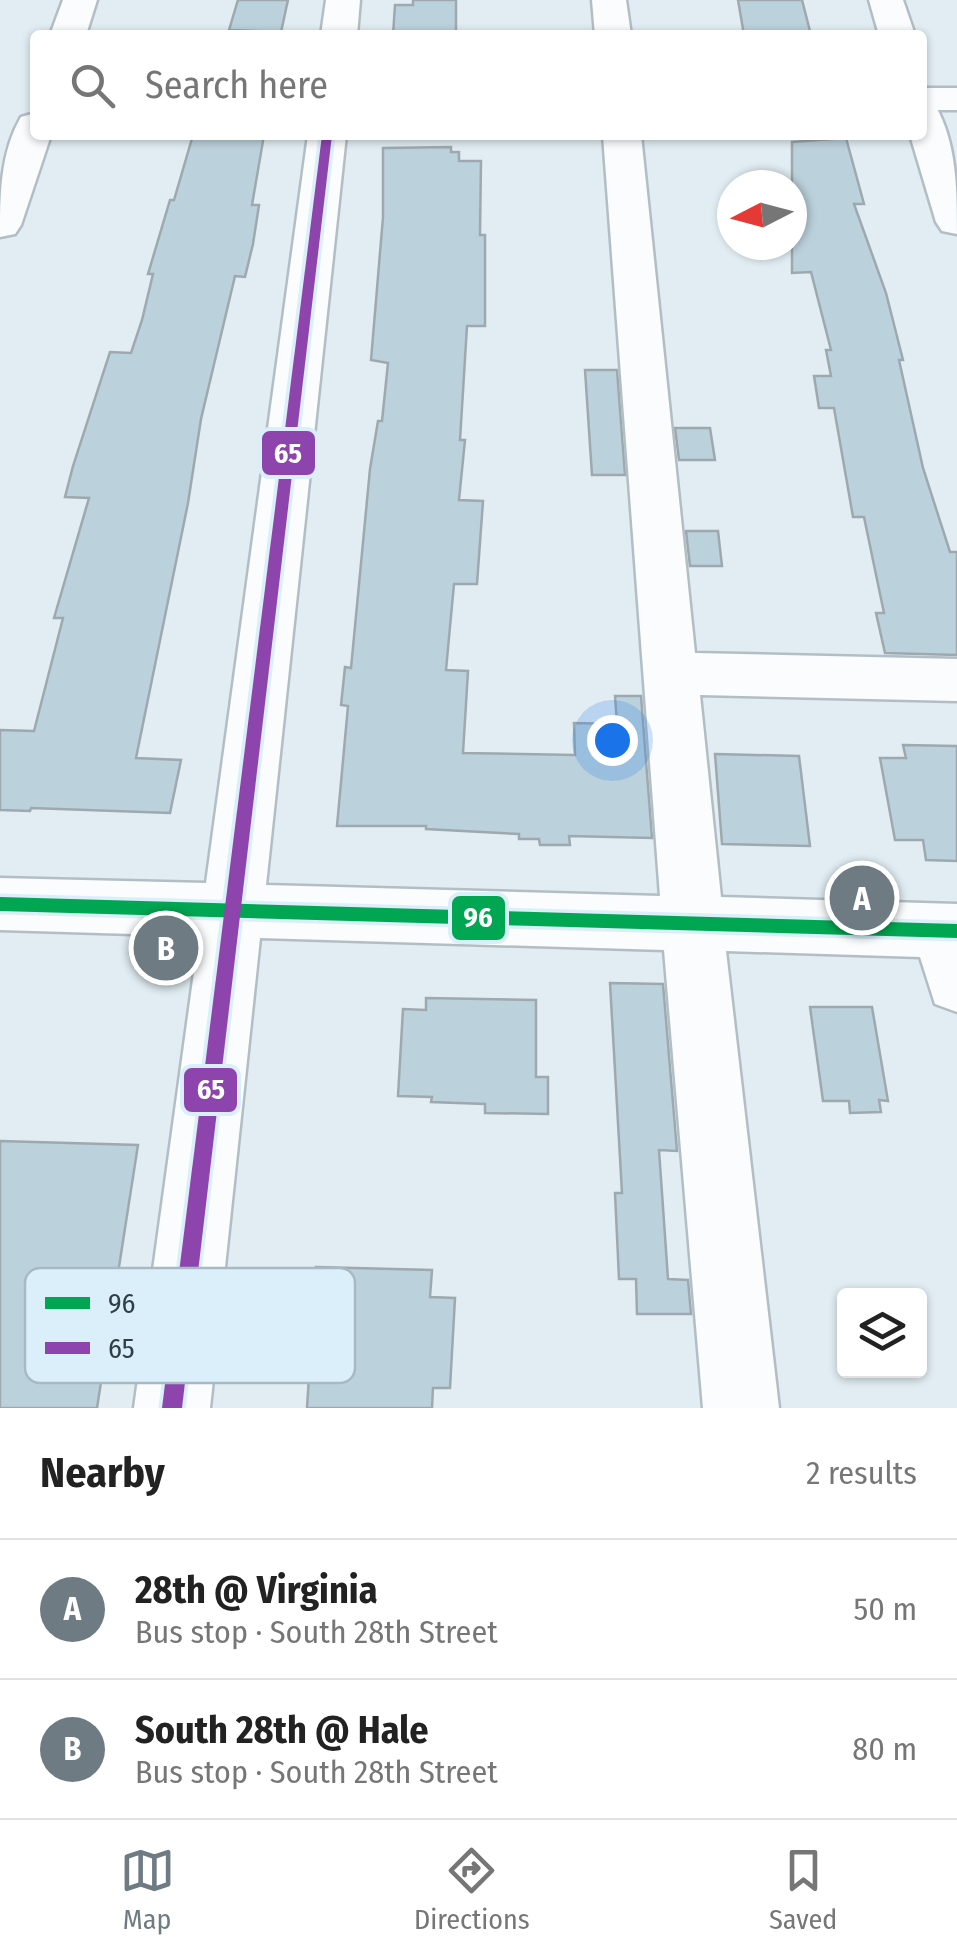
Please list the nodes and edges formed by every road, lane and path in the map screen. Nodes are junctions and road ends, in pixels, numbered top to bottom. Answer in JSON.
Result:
{"nodes":[{"id":1,"x":80,"y":0,"type":"edge"},
{"id":2,"x":343,"y":0,"type":"edge"},
{"id":3,"x":610,"y":0,"type":"edge"},
{"id":4,"x":886,"y":0,"type":"edge"},
{"id":5,"x":70,"y":30,"type":"edge"},
{"id":6,"x":340,"y":30,"type":"edge"},
{"id":7,"x":612,"y":30,"type":"edge"},
{"id":8,"x":895,"y":30,"type":"edge"},
{"id":9,"x":927,"y":99,"type":"edge"},
{"id":10,"x":957,"y":99,"type":"edge"},
{"id":11,"x":927,"y":129,"type":"edge"},
{"id":12,"x":30,"y":140,"type":"edge"},
{"id":13,"x":326,"y":140,"type":"edge"},
{"id":14,"x":622,"y":140,"type":"edge"},
{"id":15,"x":957,"y":222,"type":"edge"},
{"id":16,"x":0,"y":225,"type":"edge"},
{"id":17,"x":670,"y":674,"type":"junction"},
{"id":18,"x":957,"y":680,"type":"edge"},
{"id":19,"x":0,"y":904,"type":"edge"},
{"id":20,"x":234,"y":911,"type":"junction"},
{"id":21,"x":692,"y":924,"type":"junction"},
{"id":22,"x":953,"y":949,"type":"edge"},
{"id":23,"x":189,"y":1268,"type":"edge"},
{"id":24,"x":175,"y":1383,"type":"edge"},
{"id":25,"x":172,"y":1408,"type":"edge"},
{"id":26,"x":741,"y":1408,"type":"edge"}],
"edges":[{"from":1,"to":5,"type":"street"},
{"from":2,"to":6,"type":"street"},
{"from":3,"to":7,"type":"street"},
{"from":4,"to":8,"type":"street"},
{"from":9,"to":10,"type":"street"},
{"from":11,"to":15,"type":"street"},
{"from":12,"to":16,"type":"street"},
{"from":13,"to":20,"type":"street"},
{"from":14,"to":17,"type":"street"},
{"from":17,"to":18,"type":"street"},
{"from":17,"to":21,"type":"street"},
{"from":19,"to":20,"type":"street"},
{"from":20,"to":21,"type":"street"},
{"from":20,"to":23,"type":"street"},
{"from":21,"to":22,"type":"street"},
{"from":21,"to":26,"type":"street"},
{"from":24,"to":25,"type":"street"}]}
